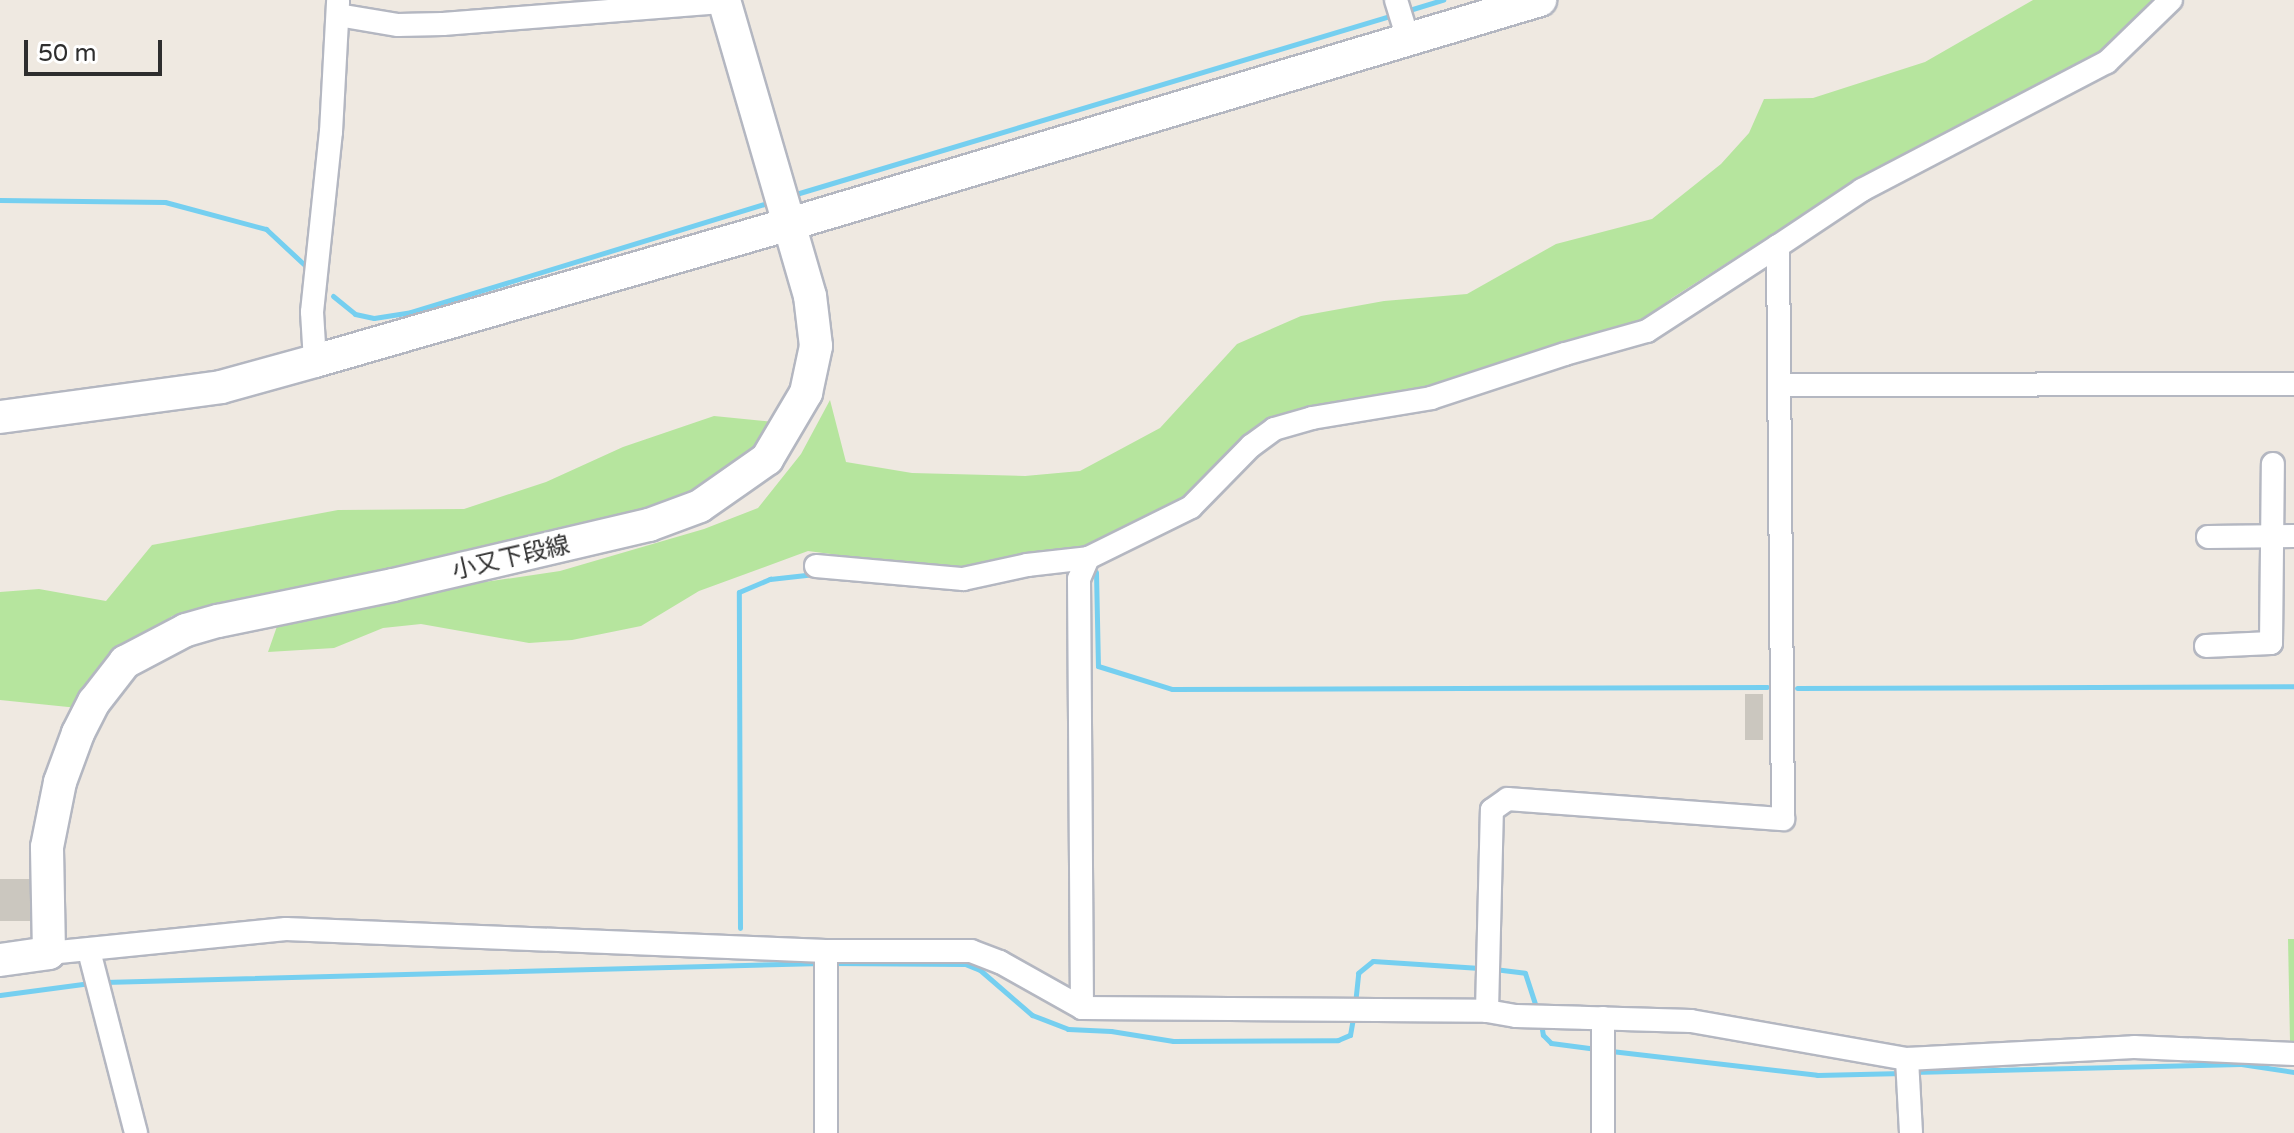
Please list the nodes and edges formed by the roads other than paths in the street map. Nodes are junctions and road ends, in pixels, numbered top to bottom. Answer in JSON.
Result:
{"nodes":[{"id":1,"x":1396,"y":0,"type":"edge"},
{"id":2,"x":1540,"y":0,"type":"edge"},
{"id":3,"x":2171,"y":0,"type":"edge"},
{"id":4,"x":724,"y":1,"type":"edge"},
{"id":5,"x":338,"y":7,"type":"edge"},
{"id":6,"x":1408,"y":39,"type":"junction"},
{"id":7,"x":790,"y":224,"type":"junction"},
{"id":8,"x":1778,"y":246,"type":"junction"},
{"id":9,"x":315,"y":361,"type":"junction"},
{"id":10,"x":2294,"y":384,"type":"edge"},
{"id":11,"x":1780,"y":385,"type":"junction"},
{"id":12,"x":0,"y":417,"type":"edge"},
{"id":13,"x":2273,"y":464,"type":"dead end"},
{"id":14,"x":2284,"y":536,"type":"edge"},
{"id":15,"x":2208,"y":537,"type":"dead end"},
{"id":16,"x":1088,"y":558,"type":"junction"},
{"id":17,"x":816,"y":566,"type":"dead end"},
{"id":18,"x":2206,"y":646,"type":"dead end"},
{"id":19,"x":89,"y":951,"type":"junction"},
{"id":20,"x":826,"y":951,"type":"junction"},
{"id":21,"x":49,"y":953,"type":"junction"},
{"id":22,"x":0,"y":960,"type":"edge"},
{"id":23,"x":1082,"y":1008,"type":"junction"},
{"id":24,"x":1487,"y":1011,"type":"junction"},
{"id":25,"x":1603,"y":1018,"type":"junction"},
{"id":26,"x":2294,"y":1054,"type":"edge"},
{"id":27,"x":1907,"y":1059,"type":"junction"},
{"id":28,"x":136,"y":1133,"type":"edge"},
{"id":29,"x":826,"y":1133,"type":"edge"},
{"id":30,"x":1603,"y":1133,"type":"edge"},
{"id":31,"x":1911,"y":1133,"type":"edge"}],
"edges":[{"from":1,"to":6,"type":"street"},
{"from":2,"to":6,"type":"street"},
{"from":3,"to":8,"type":"street"},
{"from":4,"to":5,"type":"street"},
{"from":4,"to":7,"type":"street","name":"小又下段線"},
{"from":5,"to":9,"type":"street"},
{"from":6,"to":7,"type":"street"},
{"from":7,"to":9,"type":"street"},
{"from":7,"to":21,"type":"street","name":"小又下段線"},
{"from":8,"to":11,"type":"street"},
{"from":8,"to":16,"type":"street"},
{"from":9,"to":12,"type":"street"},
{"from":10,"to":11,"type":"street"},
{"from":11,"to":24,"type":"street"},
{"from":13,"to":14,"type":"street"},
{"from":14,"to":15,"type":"street"},
{"from":14,"to":18,"type":"street"},
{"from":16,"to":17,"type":"street"},
{"from":16,"to":23,"type":"street"},
{"from":19,"to":20,"type":"street"},
{"from":19,"to":21,"type":"street"},
{"from":19,"to":28,"type":"street"},
{"from":20,"to":23,"type":"street"},
{"from":20,"to":29,"type":"street"},
{"from":21,"to":22,"type":"street"},
{"from":23,"to":24,"type":"street"},
{"from":24,"to":25,"type":"street"},
{"from":25,"to":27,"type":"street"},
{"from":25,"to":30,"type":"street"},
{"from":26,"to":27,"type":"street"},
{"from":27,"to":31,"type":"street"}]}
